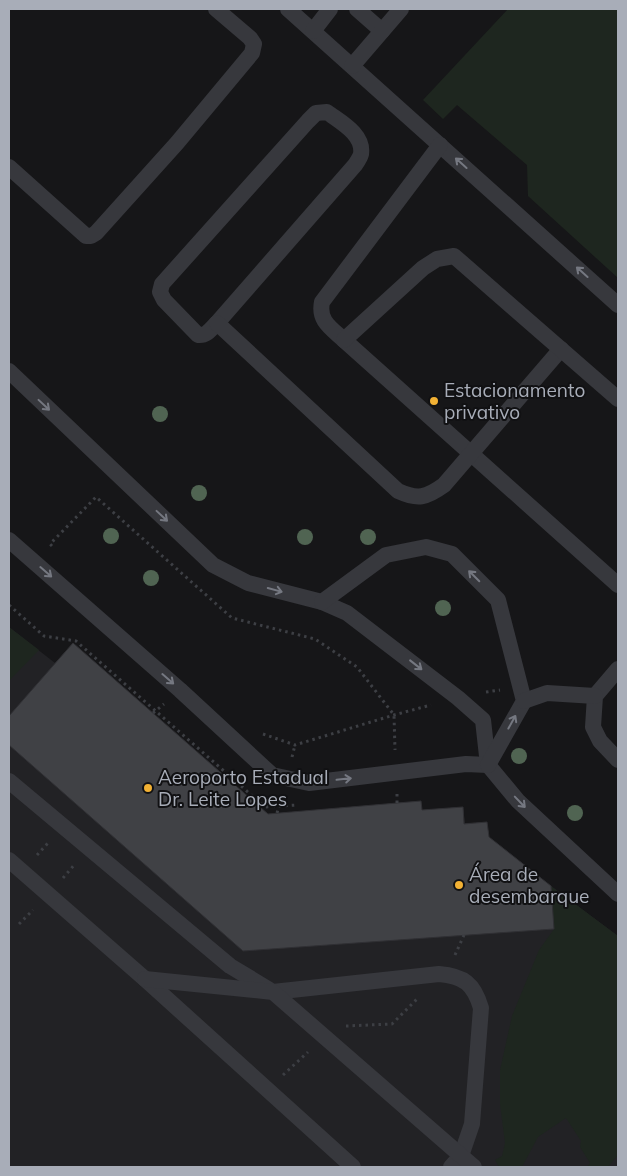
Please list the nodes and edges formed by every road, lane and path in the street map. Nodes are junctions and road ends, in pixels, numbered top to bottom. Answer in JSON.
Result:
{"nodes":[{"id":1,"x":216,"y":9,"type":"edge"},
{"id":2,"x":288,"y":9,"type":"edge"},
{"id":3,"x":330,"y":9,"type":"edge"},
{"id":4,"x":357,"y":9,"type":"edge"},
{"id":5,"x":401,"y":9,"type":"edge"},
{"id":6,"x":312,"y":31,"type":"junction"},
{"id":7,"x":382,"y":31,"type":"junction"},
{"id":8,"x":352,"y":66,"type":"junction"},
{"id":9,"x":440,"y":145,"type":"junction"},
{"id":10,"x":9,"y":167,"type":"edge"},
{"id":11,"x":618,"y":305,"type":"edge"},
{"id":12,"x":217,"y":323,"type":"junction"},
{"id":13,"x":344,"y":340,"type":"junction"},
{"id":14,"x":561,"y":349,"type":"junction"},
{"id":15,"x":9,"y":371,"type":"edge"},
{"id":16,"x":618,"y":398,"type":"edge"},
{"id":17,"x":471,"y":454,"type":"junction"},
{"id":18,"x":9,"y":540,"type":"edge"},
{"id":19,"x":58,"y":551,"type":"dead end"},
{"id":20,"x":618,"y":585,"type":"edge"},
{"id":21,"x":322,"y":602,"type":"junction"},
{"id":22,"x":618,"y":669,"type":"edge"},
{"id":23,"x":595,"y":696,"type":"junction"},
{"id":24,"x":524,"y":701,"type":"junction"},
{"id":25,"x":394,"y":714,"type":"junction"},
{"id":26,"x":262,"y":734,"type":"dead end"},
{"id":27,"x":618,"y":760,"type":"edge"},
{"id":28,"x":488,"y":765,"type":"junction"},
{"id":29,"x":397,"y":774,"type":"junction"},
{"id":30,"x":9,"y":781,"type":"edge"},
{"id":31,"x":397,"y":803,"type":"dead end"},
{"id":32,"x":63,"y":826,"type":"junction"},
{"id":33,"x":9,"y":860,"type":"edge"},
{"id":34,"x":22,"y":872,"type":"junction"},
{"id":35,"x":618,"y":894,"type":"edge"},
{"id":36,"x":145,"y":978,"type":"junction"},
{"id":37,"x":273,"y":992,"type":"junction"},
{"id":38,"x":456,"y":1162,"type":"edge"},
{"id":39,"x":353,"y":1167,"type":"edge"},
{"id":40,"x":474,"y":1167,"type":"edge"}],
"edges":[{"from":1,"to":10,"type":"lane"},
{"from":2,"to":6,"type":"lane"},
{"from":3,"to":6,"type":"lane"},
{"from":4,"to":7,"type":"lane"},
{"from":5,"to":7,"type":"lane"},
{"from":6,"to":8,"type":"lane"},
{"from":7,"to":8,"type":"lane"},
{"from":8,"to":9,"type":"lane"},
{"from":11,"to":9,"type":"lane","one_way":true},
{"from":9,"to":13,"type":"lane"},
{"from":12,"to":12,"type":"lane"},
{"from":12,"to":17,"type":"lane"},
{"from":13,"to":14,"type":"lane"},
{"from":13,"to":17,"type":"lane"},
{"from":14,"to":16,"type":"lane"},
{"from":14,"to":17,"type":"lane"},
{"from":15,"to":21,"type":"lane","one_way":true},
{"from":17,"to":20,"type":"lane"},
{"from":18,"to":29,"type":"lane","one_way":true},
{"from":19,"to":25,"type":"path"},
{"from":24,"to":21,"type":"lane","one_way":true},
{"from":21,"to":28,"type":"lane","one_way":true},
{"from":22,"to":23,"type":"lane"},
{"from":23,"to":24,"type":"lane"},
{"from":23,"to":27,"type":"lane"},
{"from":28,"to":24,"type":"lane","one_way":true},
{"from":25,"to":26,"type":"path"},
{"from":25,"to":29,"type":"path"},
{"from":28,"to":29,"type":"lane"},
{"from":28,"to":35,"type":"lane","one_way":true},
{"from":29,"to":31,"type":"path"},
{"from":30,"to":32,"type":"lane"},
{"from":32,"to":34,"type":"path"},
{"from":32,"to":37,"type":"lane"},
{"from":33,"to":34,"type":"lane"},
{"from":34,"to":36,"type":"lane"},
{"from":36,"to":37,"type":"lane"},
{"from":36,"to":39,"type":"lane"},
{"from":37,"to":38,"type":"lane"},
{"from":37,"to":38,"type":"lane"},
{"from":38,"to":40,"type":"lane"}]}
